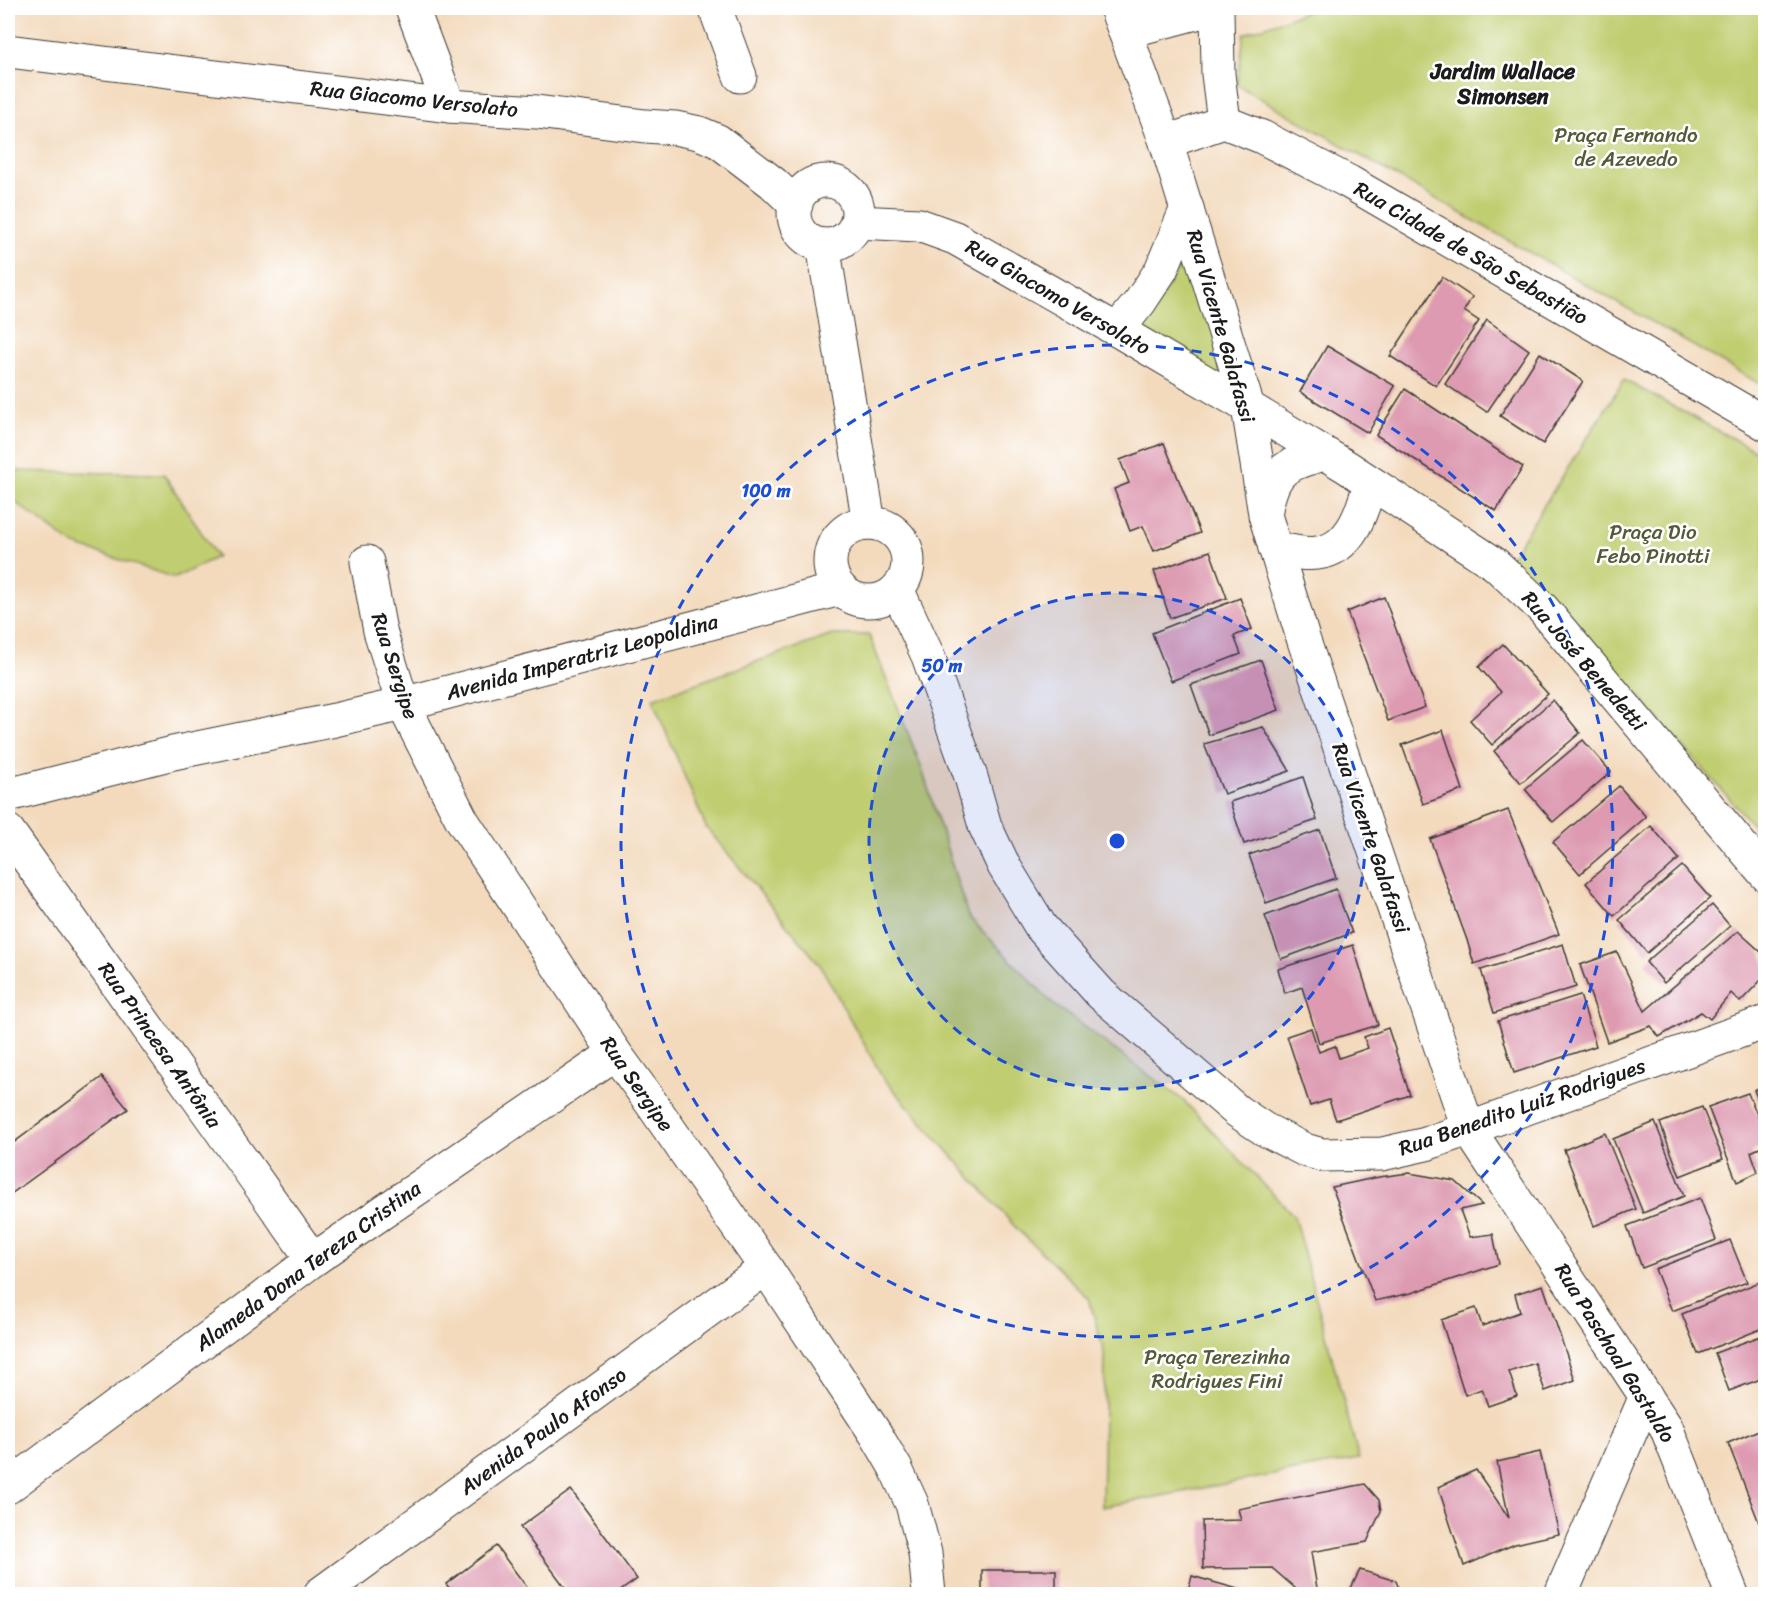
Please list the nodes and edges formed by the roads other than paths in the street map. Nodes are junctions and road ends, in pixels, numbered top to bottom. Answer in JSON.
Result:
{"nodes":[{"id":1,"x":412,"y":8,"type":"edge"},
{"id":2,"x":715,"y":8,"type":"edge"},
{"id":3,"x":1216,"y":8,"type":"edge"},
{"id":4,"x":1121,"y":20,"type":"edge"},
{"id":5,"x":8,"y":51,"type":"edge"},
{"id":6,"x":740,"y":76,"type":"dead end"},
{"id":7,"x":449,"y":106,"type":"junction"},
{"id":8,"x":1224,"y":122,"type":"junction"},
{"id":9,"x":1166,"y":142,"type":"junction"},
{"id":10,"x":796,"y":205,"type":"junction"},
{"id":11,"x":1187,"y":208,"type":"junction"},
{"id":12,"x":857,"y":222,"type":"junction"},
{"id":13,"x":823,"y":245,"type":"junction"},
{"id":14,"x":1117,"y":330,"type":"junction"},
{"id":15,"x":1248,"y":407,"type":"junction"},
{"id":16,"x":1766,"y":424,"type":"edge"},
{"id":17,"x":1325,"y":454,"type":"junction"},
{"id":18,"x":1370,"y":483,"type":"junction"},
{"id":19,"x":1265,"y":515,"type":"junction"},
{"id":20,"x":869,"y":523,"type":"junction"},
{"id":21,"x":1275,"y":548,"type":"junction"},
{"id":22,"x":367,"y":562,"type":"dead end"},
{"id":23,"x":840,"y":589,"type":"junction"},
{"id":24,"x":897,"y":589,"type":"junction"},
{"id":25,"x":403,"y":704,"type":"junction"},
{"id":26,"x":8,"y":795,"type":"edge"},
{"id":27,"x":8,"y":831,"type":"edge"},
{"id":28,"x":1766,"y":875,"type":"edge"},
{"id":29,"x":1766,"y":1022,"type":"edge"},
{"id":30,"x":615,"y":1053,"type":"junction"},
{"id":31,"x":1468,"y":1128,"type":"junction"},
{"id":32,"x":313,"y":1260,"type":"junction"},
{"id":33,"x":766,"y":1268,"type":"junction"},
{"id":34,"x":1646,"y":1396,"type":"junction"},
{"id":35,"x":8,"y":1487,"type":"edge"},
{"id":36,"x":320,"y":1594,"type":"edge"},
{"id":37,"x":929,"y":1594,"type":"edge"},
{"id":38,"x":1561,"y":1594,"type":"edge"},
{"id":39,"x":1732,"y":1594,"type":"edge"}],
"edges":[{"from":1,"to":7,"type":"street"},
{"from":2,"to":6,"type":"street"},
{"from":3,"to":4,"type":"street"},
{"from":3,"to":8,"type":"street"},
{"from":4,"to":9,"type":"street","name":"Rua Vicente Galafassi"},
{"from":5,"to":7,"type":"street","name":"Rua Giacomo Versolato"},
{"from":7,"to":10,"type":"street","name":"Rua Giacomo Versolato"},
{"from":8,"to":9,"type":"street"},
{"from":8,"to":16,"type":"street","name":"Rua Cidade de São Sebastião"},
{"from":9,"to":11,"type":"street","name":"Rua Vicente Galafassi"},
{"from":10,"to":12,"type":"street"},
{"from":10,"to":13,"type":"street"},
{"from":11,"to":14,"type":"street","name":"Rua Vicente Galafassi"},
{"from":11,"to":15,"type":"street","name":"Rua Vicente Galafassi"},
{"from":12,"to":13,"type":"street"},
{"from":12,"to":14,"type":"street","name":"Rua Giacomo Versolato"},
{"from":13,"to":20,"type":"street"},
{"from":14,"to":15,"type":"street","name":"Rua Giacomo Versolato"},
{"from":15,"to":17,"type":"street","name":"Rua José Benedetti"},
{"from":15,"to":19,"type":"street","name":"Rua Vicente Galafassi"},
{"from":17,"to":18,"type":"street","name":"Rua José Benedetti"},
{"from":17,"to":19,"type":"street"},
{"from":18,"to":21,"type":"street"},
{"from":18,"to":28,"type":"street","name":"Rua José Benedetti"},
{"from":19,"to":21,"type":"street"},
{"from":20,"to":23,"type":"street"},
{"from":20,"to":24,"type":"street"},
{"from":21,"to":31,"type":"street","name":"Rua Vicente Galafassi"},
{"from":22,"to":25,"type":"street","name":"Rua Sergipe"},
{"from":23,"to":24,"type":"street"},
{"from":23,"to":25,"type":"street","name":"Avenida Imperatriz Leopoldina"},
{"from":24,"to":31,"type":"street","name":"Rua Benedito Luiz Rodrigues"},
{"from":25,"to":26,"type":"street","name":"Avenida Imperatriz Leopoldina"},
{"from":25,"to":30,"type":"street","name":"Rua Sergipe"},
{"from":27,"to":32,"type":"street","name":"Rua Princesa Antônia"},
{"from":29,"to":31,"type":"street","name":"Rua Benedito Luiz Rodrigues"},
{"from":30,"to":32,"type":"street","name":"Alameda Dona Tereza Cristina"},
{"from":30,"to":33,"type":"street","name":"Rua Sergipe"},
{"from":31,"to":34,"type":"street","name":"Rua Paschoal Gastaldo"},
{"from":32,"to":35,"type":"street","name":"Alameda Dona Tereza Cristina"},
{"from":33,"to":36,"type":"street","name":"Avenida Paulo Afonso"},
{"from":33,"to":37,"type":"street","name":"Rua Sergipe"},
{"from":34,"to":38,"type":"street"},
{"from":34,"to":39,"type":"street","name":"Rua Paschoal Gastaldo"}]}
